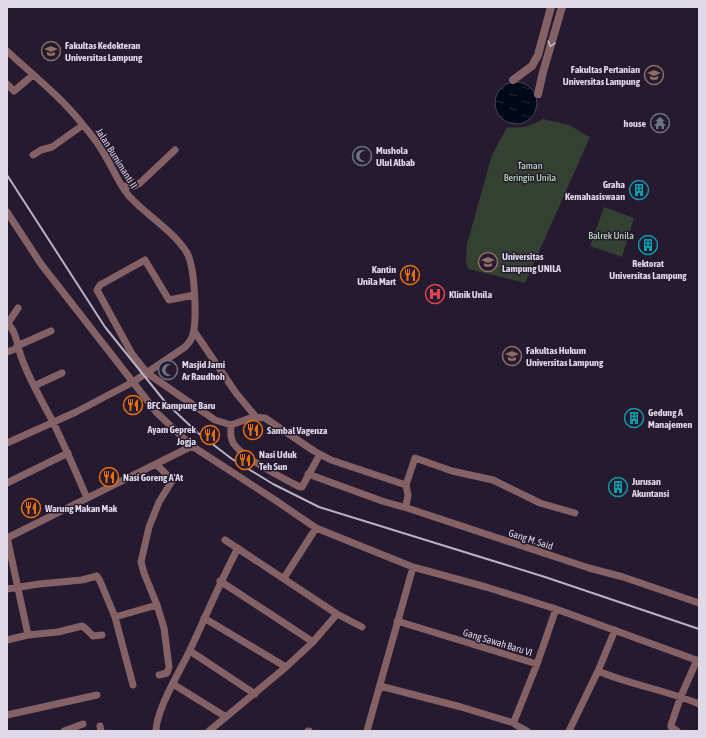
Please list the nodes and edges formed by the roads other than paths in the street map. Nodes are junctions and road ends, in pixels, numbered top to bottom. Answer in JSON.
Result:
{"nodes":[{"id":1,"x":551,"y":7,"type":"edge"},
{"id":2,"x":562,"y":7,"type":"edge"},
{"id":3,"x":7,"y":51,"type":"edge"},
{"id":4,"x":32,"y":74,"type":"junction"},
{"id":5,"x":513,"y":80,"type":"dead end"},
{"id":6,"x":7,"y":84,"type":"edge"},
{"id":7,"x":538,"y":94,"type":"dead end"},
{"id":8,"x":84,"y":125,"type":"junction"},
{"id":9,"x":175,"y":150,"type":"dead end"},
{"id":10,"x":33,"y":155,"type":"dead end"},
{"id":11,"x":122,"y":186,"type":"junction"},
{"id":12,"x":7,"y":212,"type":"edge"},
{"id":13,"x":194,"y":295,"type":"junction"},
{"id":14,"x":18,"y":308,"type":"dead end"},
{"id":15,"x":8,"y":323,"type":"edge"},
{"id":16,"x":52,"y":331,"type":"dead end"},
{"id":17,"x":194,"y":332,"type":"junction"},
{"id":18,"x":17,"y":347,"type":"junction"},
{"id":19,"x":7,"y":352,"type":"edge"},
{"id":20,"x":62,"y":373,"type":"dead end"},
{"id":21,"x":147,"y":373,"type":"junction"},
{"id":22,"x":134,"y":382,"type":"junction"},
{"id":23,"x":34,"y":386,"type":"junction"},
{"id":24,"x":256,"y":417,"type":"junction"},
{"id":25,"x":53,"y":422,"type":"junction"},
{"id":26,"x":231,"y":425,"type":"junction"},
{"id":27,"x":7,"y":443,"type":"edge"},
{"id":28,"x":192,"y":446,"type":"junction"},
{"id":29,"x":68,"y":453,"type":"junction"},
{"id":30,"x":320,"y":454,"type":"junction"},
{"id":31,"x":156,"y":464,"type":"junction"},
{"id":32,"x":308,"y":474,"type":"junction"},
{"id":33,"x":7,"y":483,"type":"edge"},
{"id":34,"x":406,"y":485,"type":"junction"},
{"id":35,"x":87,"y":498,"type":"junction"},
{"id":36,"x":407,"y":508,"type":"junction"},
{"id":37,"x":575,"y":513,"type":"dead end"},
{"id":38,"x":316,"y":528,"type":"junction"},
{"id":39,"x":7,"y":538,"type":"edge"},
{"id":40,"x":225,"y":540,"type":"dead end"},
{"id":41,"x":238,"y":548,"type":"junction"},
{"id":42,"x":413,"y":567,"type":"junction"},
{"id":43,"x":284,"y":578,"type":"junction"},
{"id":44,"x":220,"y":581,"type":"junction"},
{"id":45,"x":18,"y":586,"type":"junction"},
{"id":46,"x":7,"y":589,"type":"edge"},
{"id":47,"x":699,"y":603,"type":"edge"},
{"id":48,"x":157,"y":605,"type":"junction"},
{"id":49,"x":556,"y":609,"type":"junction"},
{"id":50,"x":337,"y":614,"type":"junction"},
{"id":51,"x":115,"y":617,"type":"junction"},
{"id":52,"x":204,"y":618,"type":"junction"},
{"id":53,"x":397,"y":621,"type":"junction"},
{"id":54,"x":362,"y":627,"type":"dead end"},
{"id":55,"x":615,"y":630,"type":"junction"},
{"id":56,"x":28,"y":635,"type":"junction"},
{"id":57,"x":102,"y":635,"type":"dead end"},
{"id":58,"x":7,"y":640,"type":"edge"},
{"id":59,"x":313,"y":642,"type":"junction"},
{"id":60,"x":190,"y":651,"type":"junction"},
{"id":61,"x":698,"y":660,"type":"edge"},
{"id":62,"x":537,"y":664,"type":"junction"},
{"id":63,"x":286,"y":667,"type":"junction"},
{"id":64,"x":598,"y":671,"type":"junction"},
{"id":65,"x":159,"y":675,"type":"dead end"},
{"id":66,"x":173,"y":684,"type":"junction"},
{"id":67,"x":132,"y":685,"type":"dead end"},
{"id":68,"x":380,"y":686,"type":"junction"},
{"id":69,"x":255,"y":694,"type":"junction"},
{"id":70,"x":97,"y":695,"type":"dead end"},
{"id":71,"x":681,"y":696,"type":"junction"},
{"id":72,"x":699,"y":704,"type":"edge"},
{"id":73,"x":7,"y":715,"type":"edge"},
{"id":74,"x":226,"y":717,"type":"junction"},
{"id":75,"x":514,"y":723,"type":"junction"},
{"id":76,"x":83,"y":724,"type":"dead end"},
{"id":77,"x":64,"y":731,"type":"edge"},
{"id":78,"x":156,"y":731,"type":"edge"},
{"id":79,"x":209,"y":731,"type":"edge"},
{"id":80,"x":367,"y":731,"type":"edge"},
{"id":81,"x":527,"y":731,"type":"edge"},
{"id":82,"x":569,"y":731,"type":"edge"},
{"id":83,"x":677,"y":731,"type":"edge"}],
"edges":[{"from":1,"to":5,"type":"street"},
{"from":2,"to":7,"type":"street","one_way":true},
{"from":3,"to":4,"type":"street","name":"Jalan Bumimanti II"},
{"from":4,"to":6,"type":"street"},
{"from":4,"to":8,"type":"street","name":"Jalan Bumimanti II"},
{"from":8,"to":10,"type":"street"},
{"from":8,"to":11,"type":"street","name":"Jalan Bumimanti II"},
{"from":9,"to":11,"type":"street"},
{"from":11,"to":13,"type":"street","name":"Jalan Bumimanti II"},
{"from":12,"to":22,"type":"street"},
{"from":13,"to":17,"type":"street","name":"Jalan Bumimanti II"},
{"from":13,"to":21,"type":"street"},
{"from":14,"to":15,"type":"street"},
{"from":15,"to":18,"type":"street"},
{"from":16,"to":18,"type":"street"},
{"from":17,"to":21,"type":"street"},
{"from":17,"to":24,"type":"street"},
{"from":18,"to":19,"type":"street"},
{"from":18,"to":23,"type":"street"},
{"from":20,"to":23,"type":"street"},
{"from":21,"to":22,"type":"street"},
{"from":21,"to":26,"type":"street"},
{"from":22,"to":25,"type":"street"},
{"from":22,"to":28,"type":"street"},
{"from":23,"to":25,"type":"street"},
{"from":24,"to":26,"type":"street"},
{"from":24,"to":30,"type":"street"},
{"from":25,"to":27,"type":"street"},
{"from":25,"to":29,"type":"street"},
{"from":26,"to":32,"type":"street"},
{"from":28,"to":31,"type":"street"},
{"from":28,"to":38,"type":"street"},
{"from":29,"to":33,"type":"street"},
{"from":29,"to":35,"type":"street"},
{"from":30,"to":32,"type":"street"},
{"from":30,"to":34,"type":"street"},
{"from":31,"to":35,"type":"street"},
{"from":31,"to":48,"type":"street"},
{"from":32,"to":36,"type":"street","name":"Gang M. Said"},
{"from":34,"to":36,"type":"street"},
{"from":34,"to":37,"type":"street"},
{"from":35,"to":39,"type":"street"},
{"from":36,"to":47,"type":"street","name":"Gang M. Said"},
{"from":38,"to":42,"type":"street"},
{"from":38,"to":43,"type":"street"},
{"from":39,"to":45,"type":"street"},
{"from":40,"to":41,"type":"street"},
{"from":41,"to":43,"type":"street"},
{"from":41,"to":44,"type":"street"},
{"from":42,"to":49,"type":"street"},
{"from":42,"to":53,"type":"street"},
{"from":43,"to":50,"type":"street"},
{"from":44,"to":52,"type":"street"},
{"from":44,"to":59,"type":"street"},
{"from":45,"to":46,"type":"street"},
{"from":45,"to":51,"type":"street"},
{"from":45,"to":56,"type":"street"},
{"from":48,"to":51,"type":"street"},
{"from":48,"to":65,"type":"street"},
{"from":49,"to":55,"type":"street"},
{"from":49,"to":62,"type":"street","name":"Gang Sawah Baru VI"},
{"from":50,"to":54,"type":"street"},
{"from":50,"to":59,"type":"street"},
{"from":51,"to":67,"type":"street"},
{"from":52,"to":60,"type":"street"},
{"from":52,"to":63,"type":"street"},
{"from":53,"to":62,"type":"street","name":"Gang Sawah Baru VI"},
{"from":53,"to":68,"type":"street"},
{"from":55,"to":61,"type":"street"},
{"from":55,"to":64,"type":"street"},
{"from":56,"to":57,"type":"street"},
{"from":56,"to":58,"type":"street"},
{"from":59,"to":63,"type":"street"},
{"from":60,"to":66,"type":"street"},
{"from":60,"to":69,"type":"street"},
{"from":61,"to":71,"type":"street"},
{"from":62,"to":75,"type":"street"},
{"from":63,"to":69,"type":"street"},
{"from":64,"to":71,"type":"street"},
{"from":64,"to":82,"type":"street"},
{"from":66,"to":74,"type":"street"},
{"from":66,"to":78,"type":"street"},
{"from":68,"to":75,"type":"street"},
{"from":68,"to":80,"type":"street"},
{"from":69,"to":74,"type":"street"},
{"from":70,"to":73,"type":"street"},
{"from":71,"to":72,"type":"street"},
{"from":71,"to":83,"type":"street"},
{"from":74,"to":79,"type":"street"},
{"from":75,"to":81,"type":"street"},
{"from":76,"to":77,"type":"street"}]}
